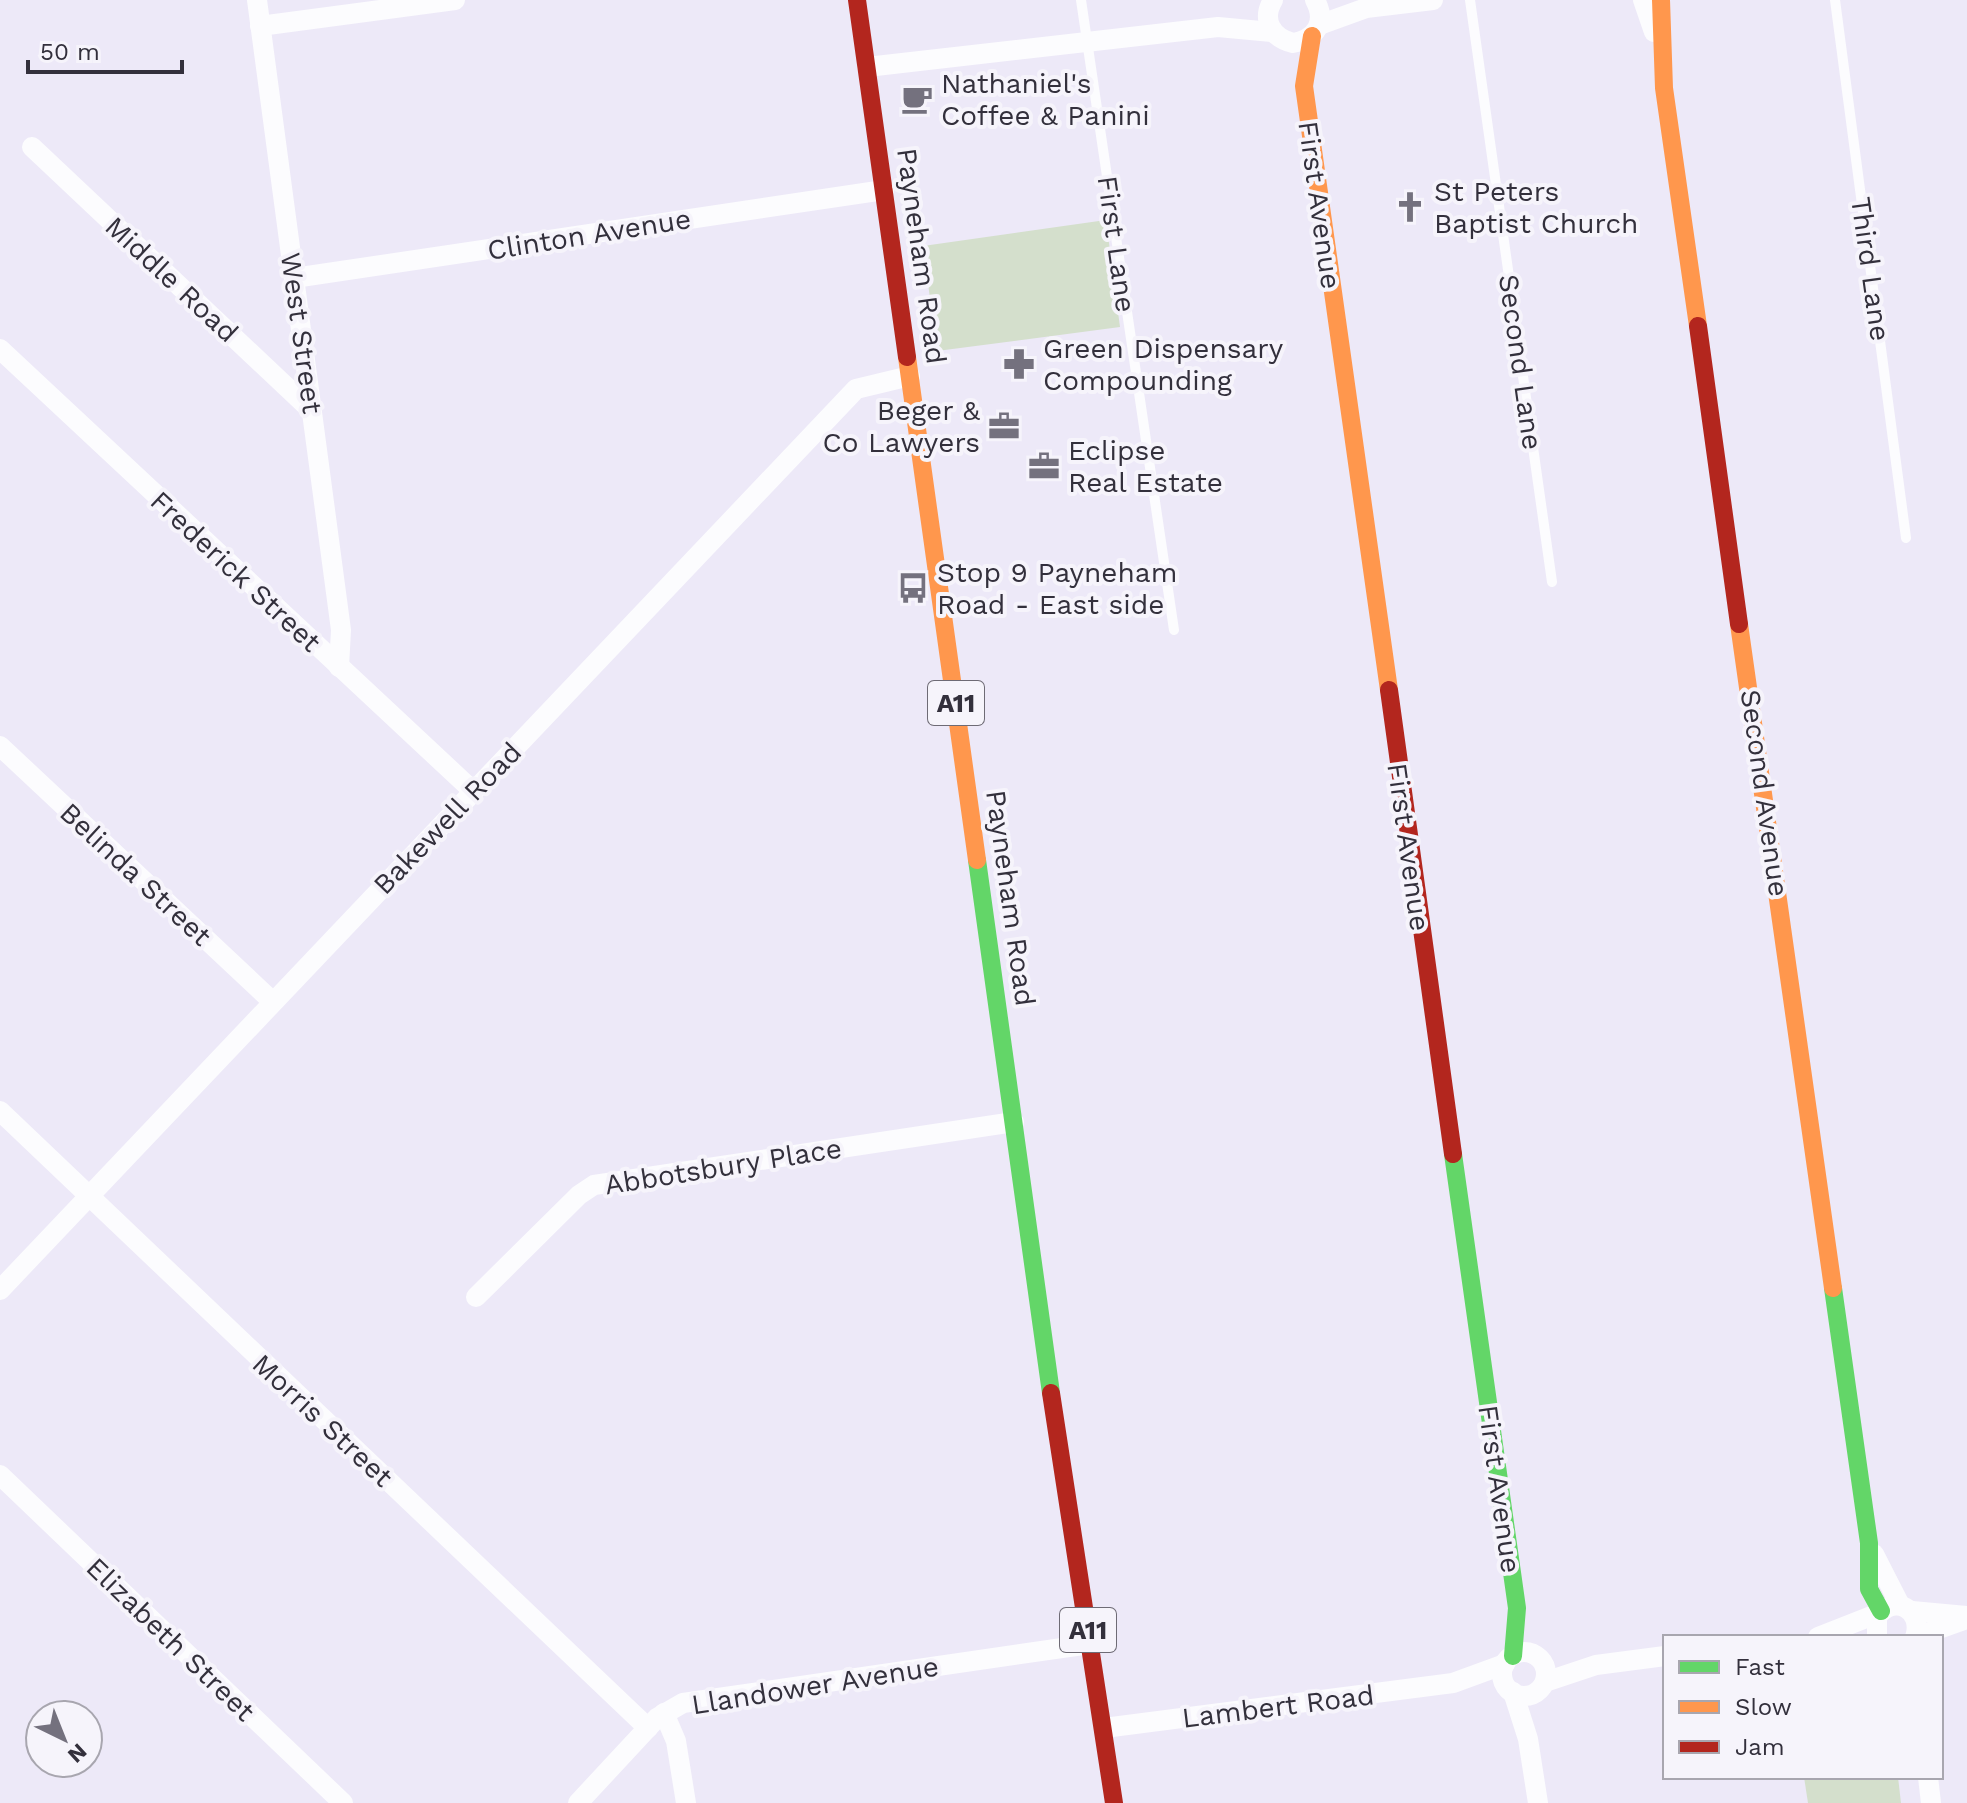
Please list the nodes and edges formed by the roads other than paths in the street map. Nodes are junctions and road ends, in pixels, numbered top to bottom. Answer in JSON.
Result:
{"nodes":[{"id":1,"x":257,"y":0,"type":"edge"},
{"id":2,"x":455,"y":0,"type":"edge"},
{"id":3,"x":857,"y":0,"type":"edge"},
{"id":4,"x":1081,"y":0,"type":"edge"},
{"id":5,"x":1433,"y":0,"type":"edge"},
{"id":6,"x":1470,"y":0,"type":"edge"},
{"id":7,"x":1643,"y":0,"type":"edge"},
{"id":8,"x":1661,"y":0,"type":"edge"},
{"id":9,"x":1835,"y":0,"type":"edge"},
{"id":10,"x":1316,"y":1,"type":"edge"},
{"id":11,"x":1271,"y":3,"type":"edge"},
{"id":12,"x":1366,"y":8,"type":"junction"},
{"id":13,"x":260,"y":26,"type":"junction"},
{"id":14,"x":1218,"y":27,"type":"junction"},
{"id":15,"x":1316,"y":31,"type":"junction"},
{"id":16,"x":1277,"y":36,"type":"junction"},
{"id":17,"x":1087,"y":42,"type":"junction"},
{"id":18,"x":1660,"y":42,"type":"junction"},
{"id":19,"x":867,"y":67,"type":"junction"},
{"id":20,"x":1304,"y":86,"type":"junction"},
{"id":21,"x":32,"y":147,"type":"dead end"},
{"id":22,"x":884,"y":190,"type":"junction"},
{"id":23,"x":294,"y":278,"type":"junction"},
{"id":24,"x":0,"y":349,"type":"edge"},
{"id":25,"x":910,"y":376,"type":"junction"},
{"id":26,"x":312,"y":411,"type":"junction"},
{"id":27,"x":1906,"y":538,"type":"dead end"},
{"id":28,"x":1552,"y":582,"type":"dead end"},
{"id":29,"x":1174,"y":630,"type":"dead end"},
{"id":30,"x":339,"y":667,"type":"junction"},
{"id":31,"x":0,"y":746,"type":"edge"},
{"id":32,"x":473,"y":791,"type":"junction"},
{"id":33,"x":273,"y":1002,"type":"junction"},
{"id":34,"x":0,"y":1111,"type":"edge"},
{"id":35,"x":1014,"y":1122,"type":"junction"},
{"id":36,"x":88,"y":1197,"type":"junction"},
{"id":37,"x":0,"y":1290,"type":"edge"},
{"id":38,"x":476,"y":1297,"type":"dead end"},
{"id":39,"x":0,"y":1475,"type":"edge"},
{"id":40,"x":1869,"y":1543,"type":"joint"},
{"id":41,"x":1517,"y":1608,"type":"junction"},
{"id":42,"x":1893,"y":1610,"type":"junction"},
{"id":43,"x":1967,"y":1618,"type":"edge"},
{"id":44,"x":1824,"y":1635,"type":"edge"},
{"id":45,"x":1877,"y":1635,"type":"edge"},
{"id":46,"x":1916,"y":1635,"type":"edge"},
{"id":47,"x":1921,"y":1635,"type":"edge"},
{"id":48,"x":1090,"y":1644,"type":"junction"},
{"id":49,"x":1663,"y":1656,"type":"edge"},
{"id":50,"x":1538,"y":1658,"type":"junction"},
{"id":51,"x":1509,"y":1660,"type":"junction"},
{"id":52,"x":1596,"y":1665,"type":"junction"},
{"id":53,"x":1453,"y":1683,"type":"junction"},
{"id":54,"x":1540,"y":1687,"type":"junction"},
{"id":55,"x":1510,"y":1690,"type":"junction"},
{"id":56,"x":664,"y":1713,"type":"junction"},
{"id":57,"x":648,"y":1728,"type":"junction"},
{"id":58,"x":1104,"y":1728,"type":"junction"},
{"id":59,"x":1528,"y":1739,"type":"junction"},
{"id":60,"x":1928,"y":1779,"type":"edge"},
{"id":61,"x":343,"y":1803,"type":"edge"},
{"id":62,"x":578,"y":1803,"type":"edge"},
{"id":63,"x":686,"y":1803,"type":"edge"},
{"id":64,"x":1114,"y":1803,"type":"edge"},
{"id":65,"x":1538,"y":1803,"type":"edge"},
{"id":66,"x":1931,"y":1803,"type":"edge"}],
"edges":[{"from":1,"to":13,"type":"street","name":"West Street"},
{"from":2,"to":13,"type":"street"},
{"from":3,"to":19,"type":"street","name":"Payneham Road","number":"A11"},
{"from":4,"to":17,"type":"lane","name":"First Lane"},
{"from":5,"to":12,"type":"street"},
{"from":6,"to":28,"type":"lane","name":"Second Lane"},
{"from":7,"to":18,"type":"street","name":"Second Avenue"},
{"from":8,"to":18,"type":"street","name":"Second Avenue"},
{"from":9,"to":27,"type":"lane","name":"Third Lane"},
{"from":10,"to":12,"type":"street"},
{"from":10,"to":15,"type":"street"},
{"from":11,"to":14,"type":"street"},
{"from":11,"to":16,"type":"street","name":"First Avenue"},
{"from":12,"to":15,"type":"street"},
{"from":13,"to":23,"type":"street","name":"West Street"},
{"from":14,"to":16,"type":"street"},
{"from":14,"to":17,"type":"street"},
{"from":15,"to":16,"type":"street"},
{"from":15,"to":20,"type":"street","name":"First Avenue"},
{"from":16,"to":20,"type":"street","name":"First Avenue"},
{"from":17,"to":19,"type":"street"},
{"from":17,"to":29,"type":"lane","name":"First Lane"},
{"from":18,"to":40,"type":"street","name":"Second Avenue"},
{"from":19,"to":22,"type":"street","name":"Payneham Road","number":"A11"},
{"from":20,"to":41,"type":"street","name":"First Avenue"},
{"from":21,"to":26,"type":"street","name":"Middle Road"},
{"from":22,"to":23,"type":"street","name":"Clinton Avenue"},
{"from":22,"to":25,"type":"street","name":"Payneham Road","number":"A11"},
{"from":23,"to":26,"type":"street","name":"West Street"},
{"from":24,"to":30,"type":"street","name":"Frederick Street"},
{"from":25,"to":32,"type":"street","name":"Bakewell Road"},
{"from":25,"to":35,"type":"street","name":"Payneham Road","number":"A11"},
{"from":26,"to":30,"type":"street","name":"West Street"},
{"from":30,"to":32,"type":"street","name":"Frederick Street"},
{"from":31,"to":33,"type":"street","name":"Belinda Street"},
{"from":32,"to":33,"type":"street","name":"Bakewell Road"},
{"from":33,"to":36,"type":"street","name":"Bakewell Road"},
{"from":34,"to":36,"type":"street","name":"Morris Street"},
{"from":35,"to":38,"type":"street","name":"Abbotsbury Place"},
{"from":35,"to":48,"type":"street","name":"Payneham Road","number":"A11"},
{"from":36,"to":37,"type":"street","name":"Bakewell Road"},
{"from":36,"to":57,"type":"street","name":"Morris Street"},
{"from":39,"to":61,"type":"street","name":"Elizabeth Street"},
{"from":40,"to":42,"type":"street","name":"Second Avenue"},
{"from":41,"to":50,"type":"street","name":"First Avenue"},
{"from":41,"to":51,"type":"street","name":"First Avenue"},
{"from":42,"to":43,"type":"street"},
{"from":42,"to":44,"type":"street"},
{"from":42,"to":45,"type":"street"},
{"from":42,"to":46,"type":"street"},
{"from":43,"to":47,"type":"street"},
{"from":48,"to":56,"type":"street","name":"Llandower Avenue"},
{"from":48,"to":58,"type":"street","name":"Payneham Road","number":"A11"},
{"from":49,"to":52,"type":"street"},
{"from":50,"to":51,"type":"street"},
{"from":50,"to":52,"type":"street"},
{"from":50,"to":54,"type":"street"},
{"from":51,"to":53,"type":"street","name":"Lambert Road"},
{"from":51,"to":55,"type":"street"},
{"from":52,"to":54,"type":"street"},
{"from":53,"to":55,"type":"street","name":"Lambert Road"},
{"from":53,"to":58,"type":"street","name":"Lambert Road"},
{"from":54,"to":55,"type":"street"},
{"from":54,"to":59,"type":"street"},
{"from":55,"to":59,"type":"street"},
{"from":56,"to":57,"type":"street","name":"Llandower Avenue"},
{"from":56,"to":63,"type":"street"},
{"from":57,"to":62,"type":"street","name":"Llandower Avenue"},
{"from":58,"to":64,"type":"street","name":"Payneham Road","number":"A11"},
{"from":59,"to":65,"type":"street"},
{"from":60,"to":66,"type":"street"}]}
